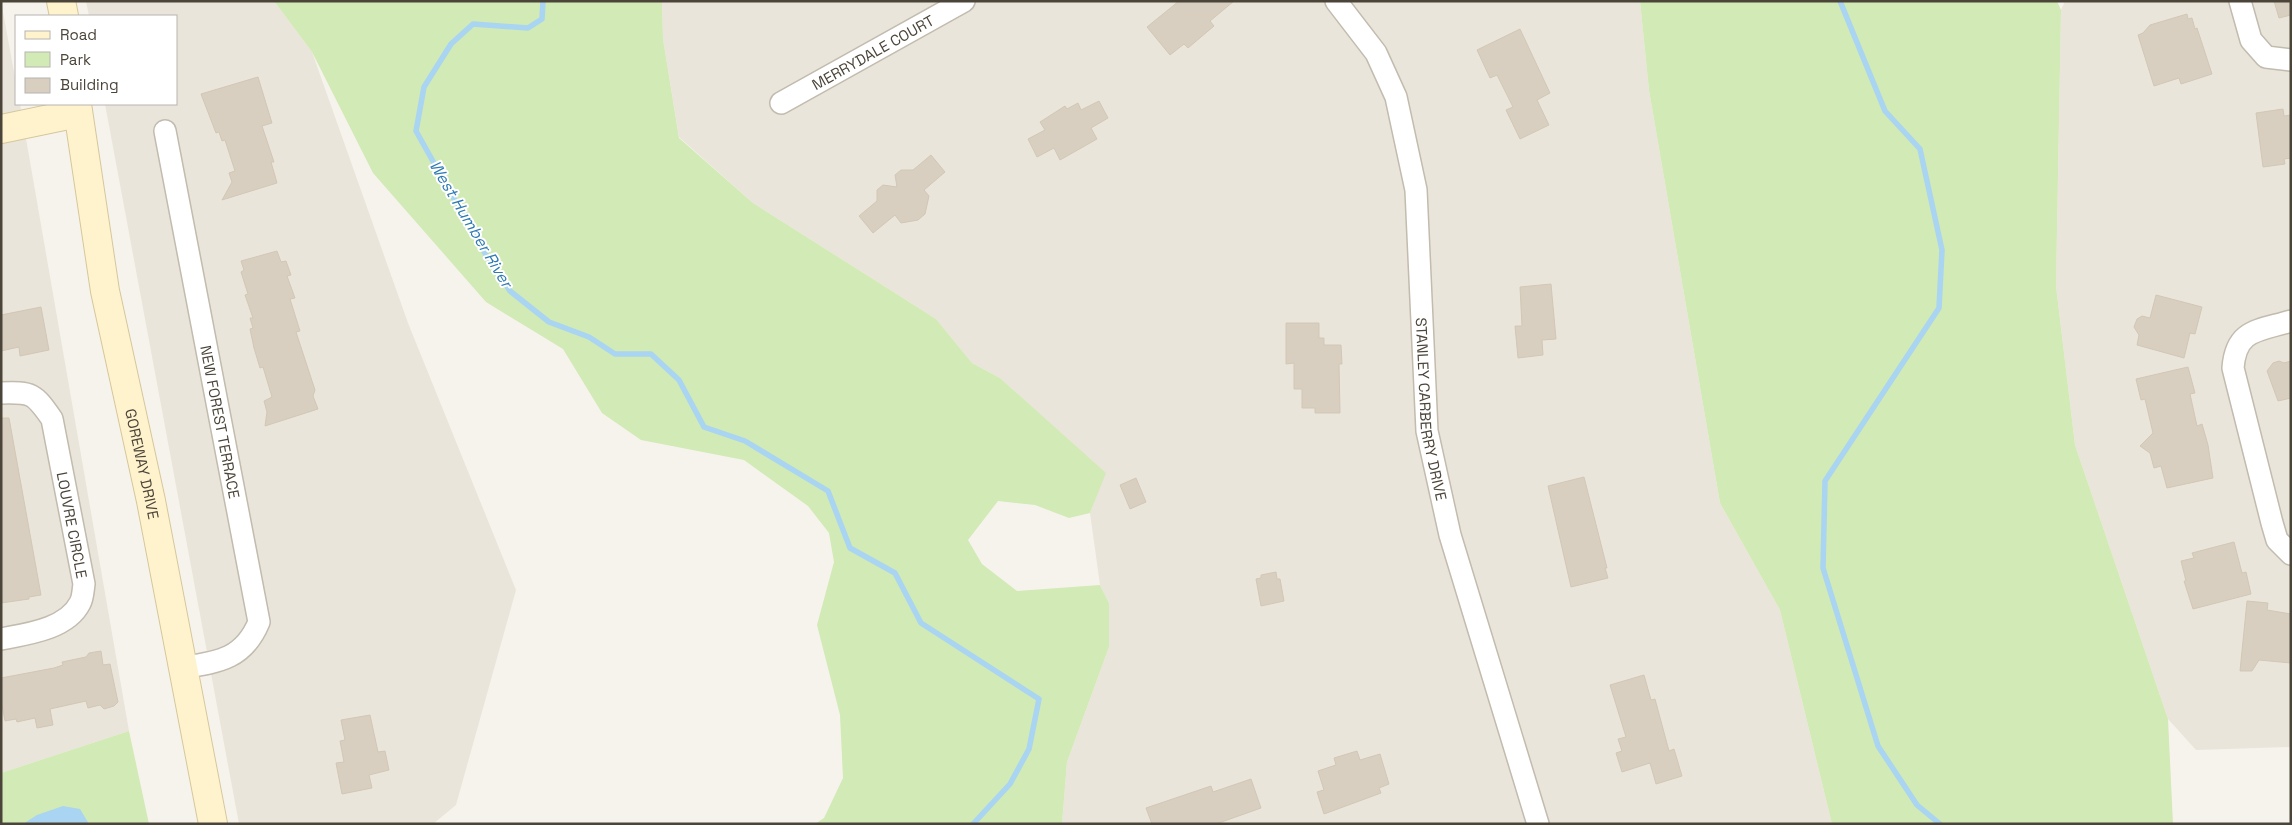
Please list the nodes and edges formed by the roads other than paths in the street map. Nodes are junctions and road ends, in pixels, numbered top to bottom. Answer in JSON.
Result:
{"nodes":[{"id":1,"x":61,"y":1,"type":"edge"},
{"id":2,"x":964,"y":1,"type":"edge"},
{"id":3,"x":1336,"y":1,"type":"edge"},
{"id":4,"x":2240,"y":1,"type":"edge"},
{"id":5,"x":64,"y":15,"type":"edge"},
{"id":6,"x":2291,"y":60,"type":"edge"},
{"id":7,"x":781,"y":103,"type":"dead end"},
{"id":8,"x":78,"y":108,"type":"edge"},
{"id":9,"x":1,"y":129,"type":"edge"},
{"id":10,"x":165,"y":131,"type":"dead end"},
{"id":11,"x":2291,"y":321,"type":"edge"},
{"id":12,"x":1,"y":394,"type":"edge"},
{"id":13,"x":2291,"y":554,"type":"edge"},
{"id":14,"x":1,"y":640,"type":"edge"},
{"id":15,"x":185,"y":667,"type":"junction"},
{"id":16,"x":213,"y":824,"type":"edge"},
{"id":17,"x":1538,"y":824,"type":"edge"}],
"edges":[{"from":1,"to":5,"type":"street"},
{"from":2,"to":7,"type":"street","name":"MERRYDALE COURT"},
{"from":3,"to":17,"type":"street","name":"STANLEY CARBERRY DRIVE"},
{"from":4,"to":6,"type":"street"},
{"from":8,"to":9,"type":"street"},
{"from":8,"to":15,"type":"street","name":"GOREWAY DRIVE"},
{"from":10,"to":15,"type":"street","name":"NEW FOREST TERRACE"},
{"from":11,"to":13,"type":"street"},
{"from":12,"to":14,"type":"street","name":"LOUVRE CIRCLE"},
{"from":15,"to":16,"type":"street","name":"GOREWAY DRIVE"}]}
